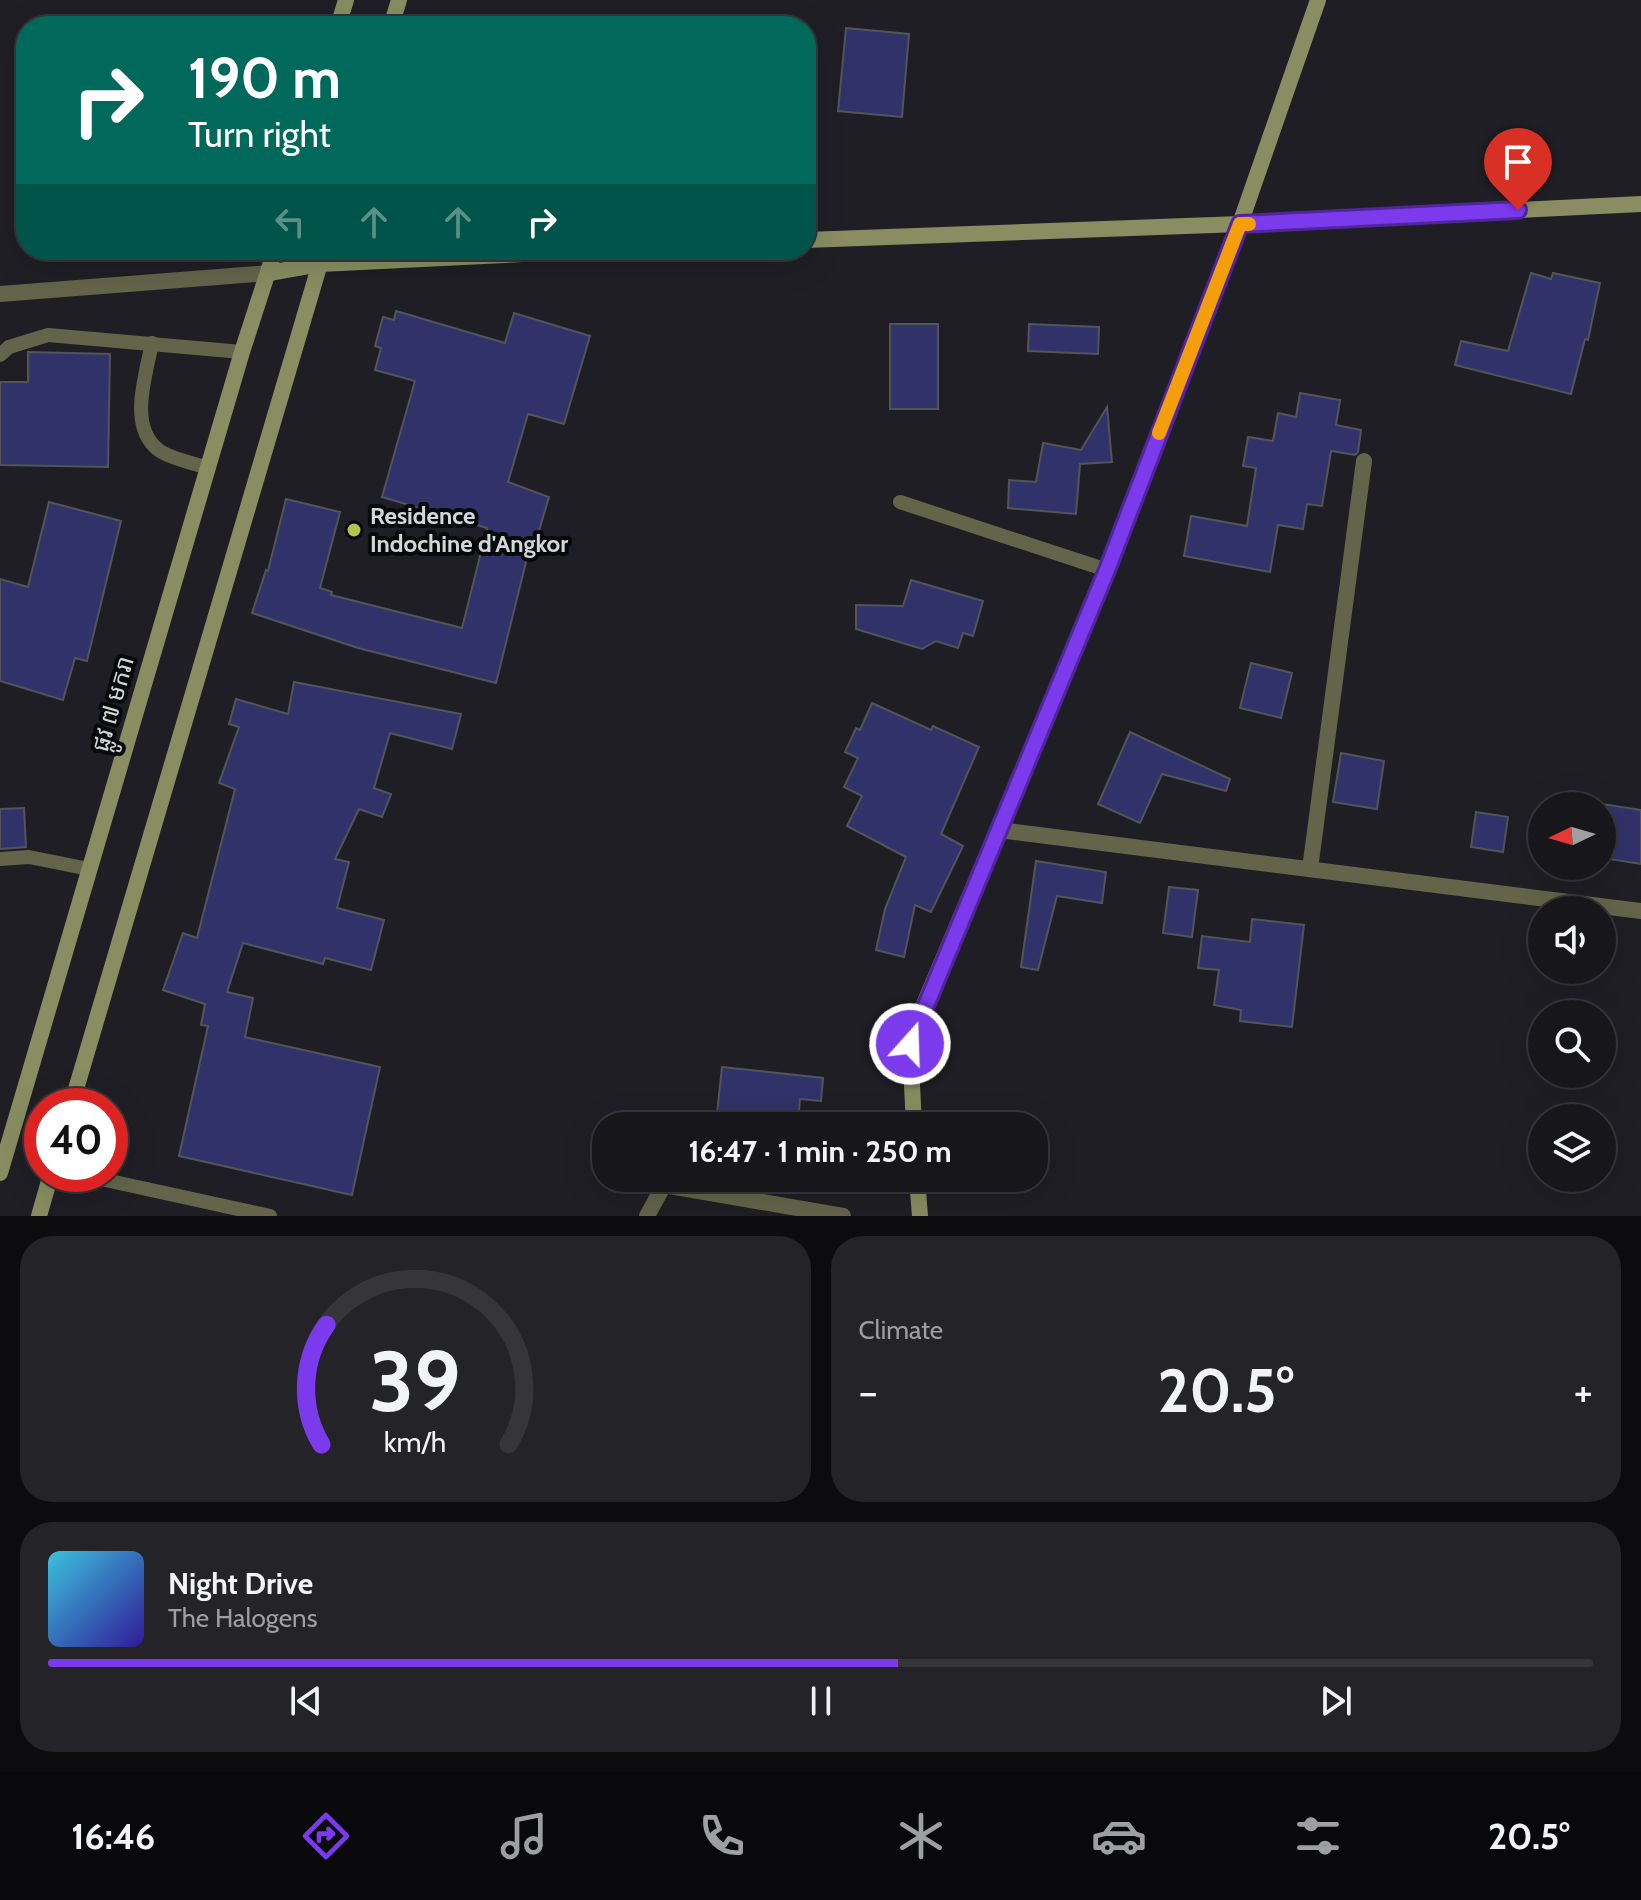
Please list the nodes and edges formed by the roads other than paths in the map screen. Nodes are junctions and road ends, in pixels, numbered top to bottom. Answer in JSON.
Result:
{"nodes":[{"id":1,"x":1318,"y":0,"type":"edge"},
{"id":2,"x":1641,"y":204,"type":"edge"},
{"id":3,"x":1240,"y":224,"type":"junction"},
{"id":4,"x":816,"y":240,"type":"edge"},
{"id":5,"x":272,"y":260,"type":"edge"},
{"id":6,"x":312,"y":260,"type":"edge"},
{"id":7,"x":321,"y":260,"type":"edge"},
{"id":8,"x":269,"y":273,"type":"junction"},
{"id":9,"x":0,"y":294,"type":"edge"},
{"id":10,"x":152,"y":343,"type":"junction"},
{"id":11,"x":242,"y":352,"type":"junction"},
{"id":12,"x":0,"y":355,"type":"edge"},
{"id":13,"x":1364,"y":461,"type":"dead end"},
{"id":14,"x":208,"y":468,"type":"junction"},
{"id":15,"x":900,"y":502,"type":"dead end"},
{"id":16,"x":1107,"y":570,"type":"junction"},
{"id":17,"x":999,"y":830,"type":"junction"},
{"id":18,"x":0,"y":859,"type":"edge"},
{"id":19,"x":89,"y":869,"type":"junction"},
{"id":20,"x":1310,"y":869,"type":"junction"},
{"id":21,"x":1641,"y":911,"type":"edge"},
{"id":22,"x":76,"y":1088,"type":"edge"},
{"id":23,"x":913,"y":1112,"type":"edge"},
{"id":24,"x":0,"y":1173,"type":"edge"},
{"id":25,"x":128,"y":1185,"type":"edge"},
{"id":26,"x":46,"y":1192,"type":"edge"},
{"id":27,"x":918,"y":1192,"type":"edge"},
{"id":28,"x":39,"y":1216,"type":"edge"},
{"id":29,"x":270,"y":1216,"type":"edge"},
{"id":30,"x":647,"y":1216,"type":"edge"},
{"id":31,"x":843,"y":1216,"type":"edge"},
{"id":32,"x":920,"y":1216,"type":"edge"}],
"edges":[{"from":1,"to":3,"type":"street"},
{"from":2,"to":3,"type":"street"},
{"from":3,"to":4,"type":"street"},
{"from":3,"to":16,"type":"street"},
{"from":5,"to":8,"type":"street","name":"ផ្លូវ ៧ មករា"},
{"from":6,"to":8,"type":"street"},
{"from":7,"to":22,"type":"street"},
{"from":8,"to":9,"type":"street"},
{"from":8,"to":11,"type":"street","name":"ផ្លូវ ៧ មករា"},
{"from":10,"to":11,"type":"lane"},
{"from":10,"to":12,"type":"lane"},
{"from":10,"to":14,"type":"lane"},
{"from":11,"to":14,"type":"street","name":"ផ្លូវ ៧ មករា"},
{"from":13,"to":20,"type":"street"},
{"from":14,"to":19,"type":"street","name":"ផ្លូវ ៧ មករា"},
{"from":15,"to":16,"type":"lane"},
{"from":16,"to":17,"type":"street"},
{"from":17,"to":20,"type":"street"},
{"from":17,"to":23,"type":"street"},
{"from":18,"to":19,"type":"lane"},
{"from":19,"to":24,"type":"street","name":"ផ្លូវ ៧ មករា"},
{"from":20,"to":21,"type":"street"},
{"from":25,"to":29,"type":"lane"},
{"from":26,"to":28,"type":"street"},
{"from":27,"to":32,"type":"street"},
{"from":30,"to":31,"type":"street"}]}
